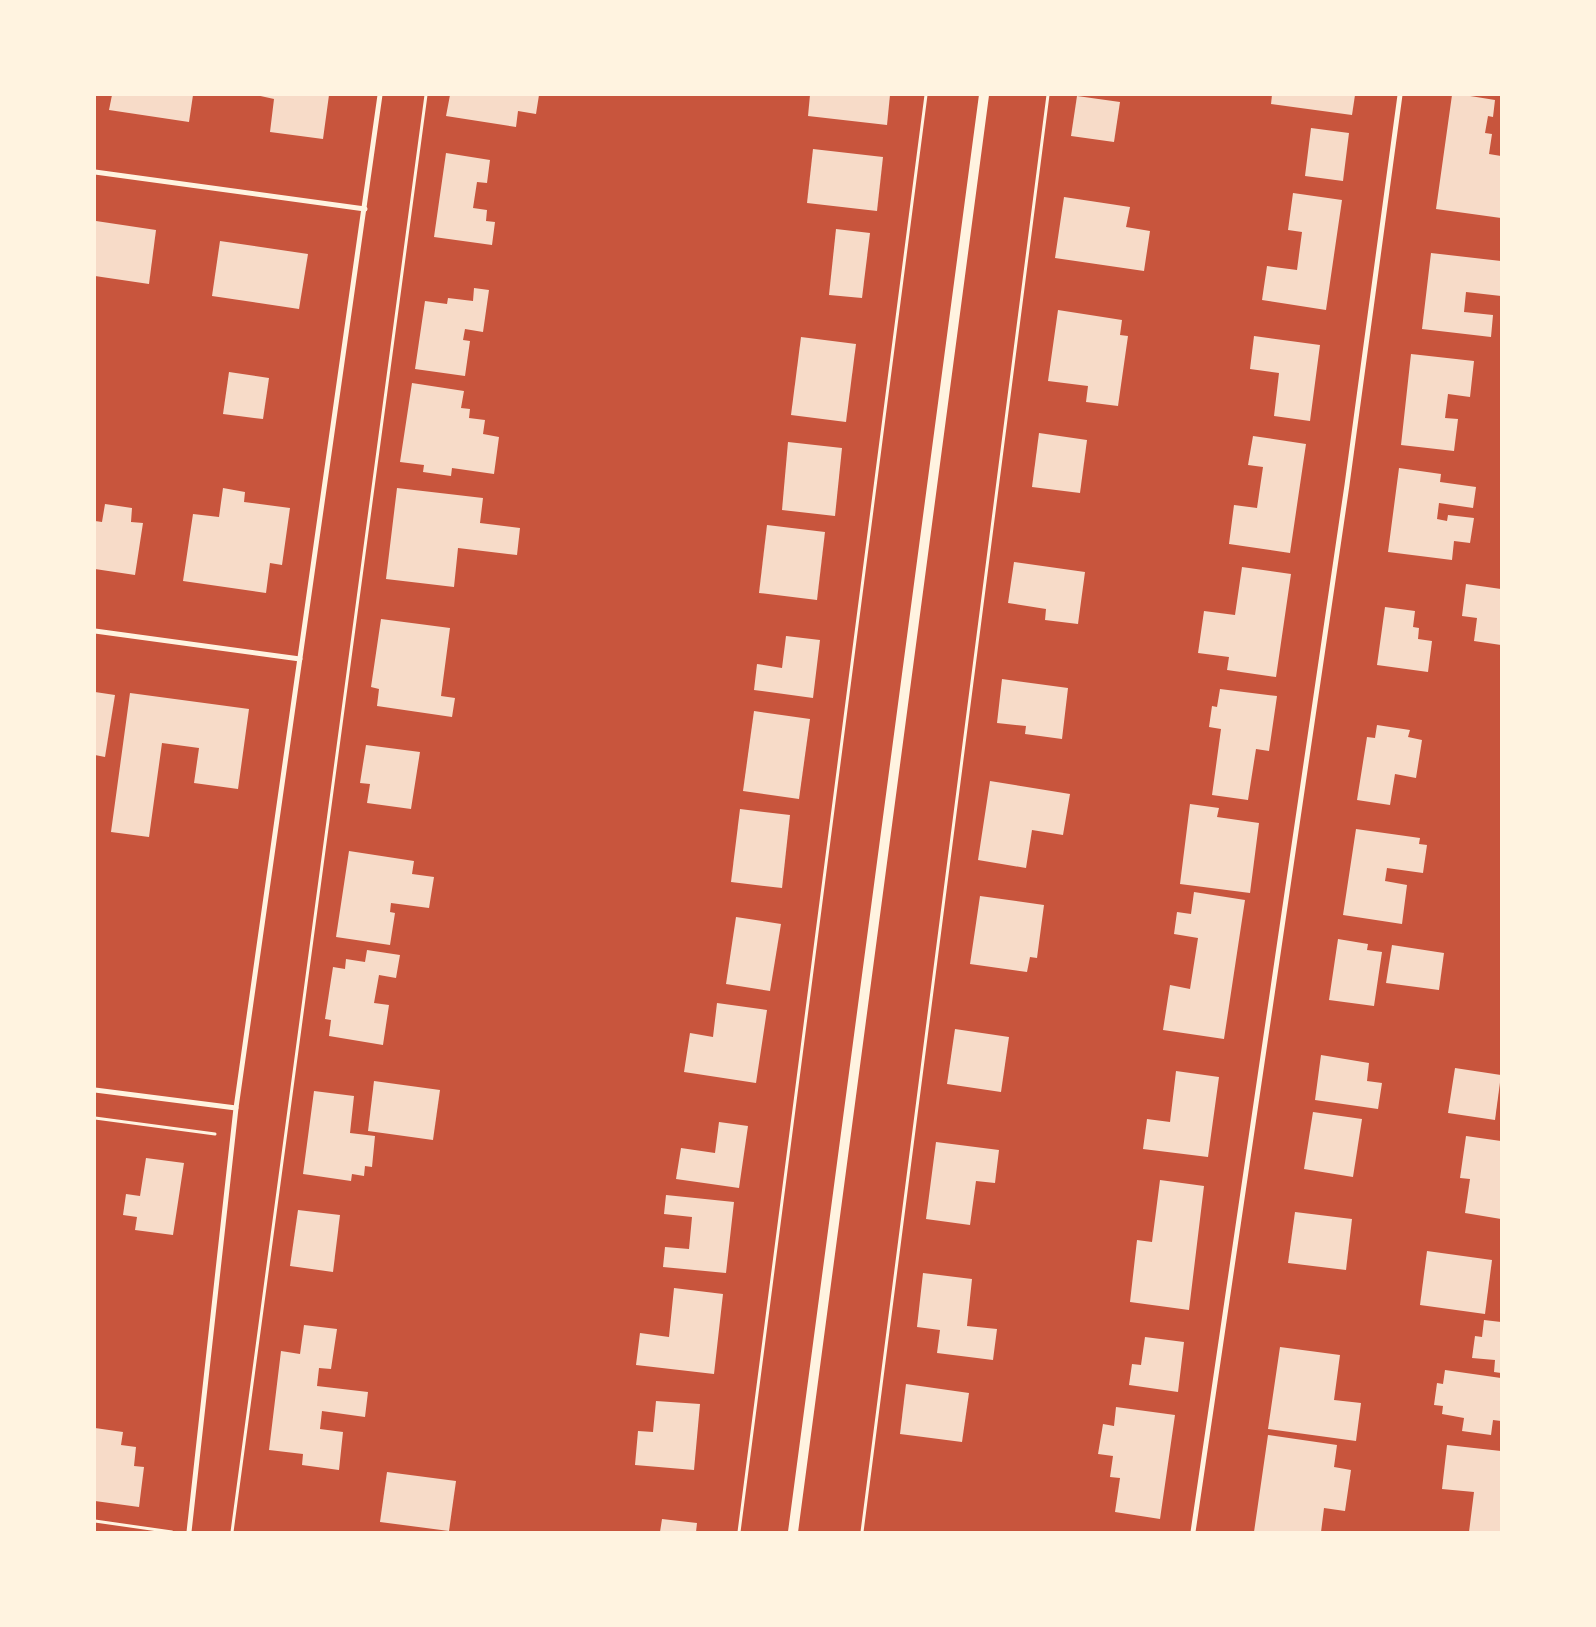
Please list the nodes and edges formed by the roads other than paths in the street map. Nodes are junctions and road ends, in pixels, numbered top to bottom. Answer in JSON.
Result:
{"nodes":[{"id":1,"x":380,"y":95,"type":"edge"},
{"id":2,"x":984,"y":95,"type":"edge"},
{"id":3,"x":1400,"y":95,"type":"edge"},
{"id":4,"x":95,"y":172,"type":"edge"},
{"id":5,"x":365,"y":209,"type":"junction"},
{"id":6,"x":95,"y":632,"type":"edge"},
{"id":7,"x":300,"y":659,"type":"junction"},
{"id":8,"x":95,"y":1090,"type":"edge"},
{"id":9,"x":236,"y":1108,"type":"junction"},
{"id":10,"x":189,"y":1532,"type":"edge"},
{"id":11,"x":793,"y":1532,"type":"edge"},
{"id":12,"x":1193,"y":1532,"type":"edge"}],
"edges":[{"from":1,"to":5,"type":"street"},
{"from":2,"to":11,"type":"main road"},
{"from":3,"to":12,"type":"street"},
{"from":4,"to":5,"type":"street"},
{"from":5,"to":7,"type":"street"},
{"from":6,"to":7,"type":"street"},
{"from":7,"to":9,"type":"street"},
{"from":8,"to":9,"type":"street"},
{"from":9,"to":10,"type":"street"}]}
